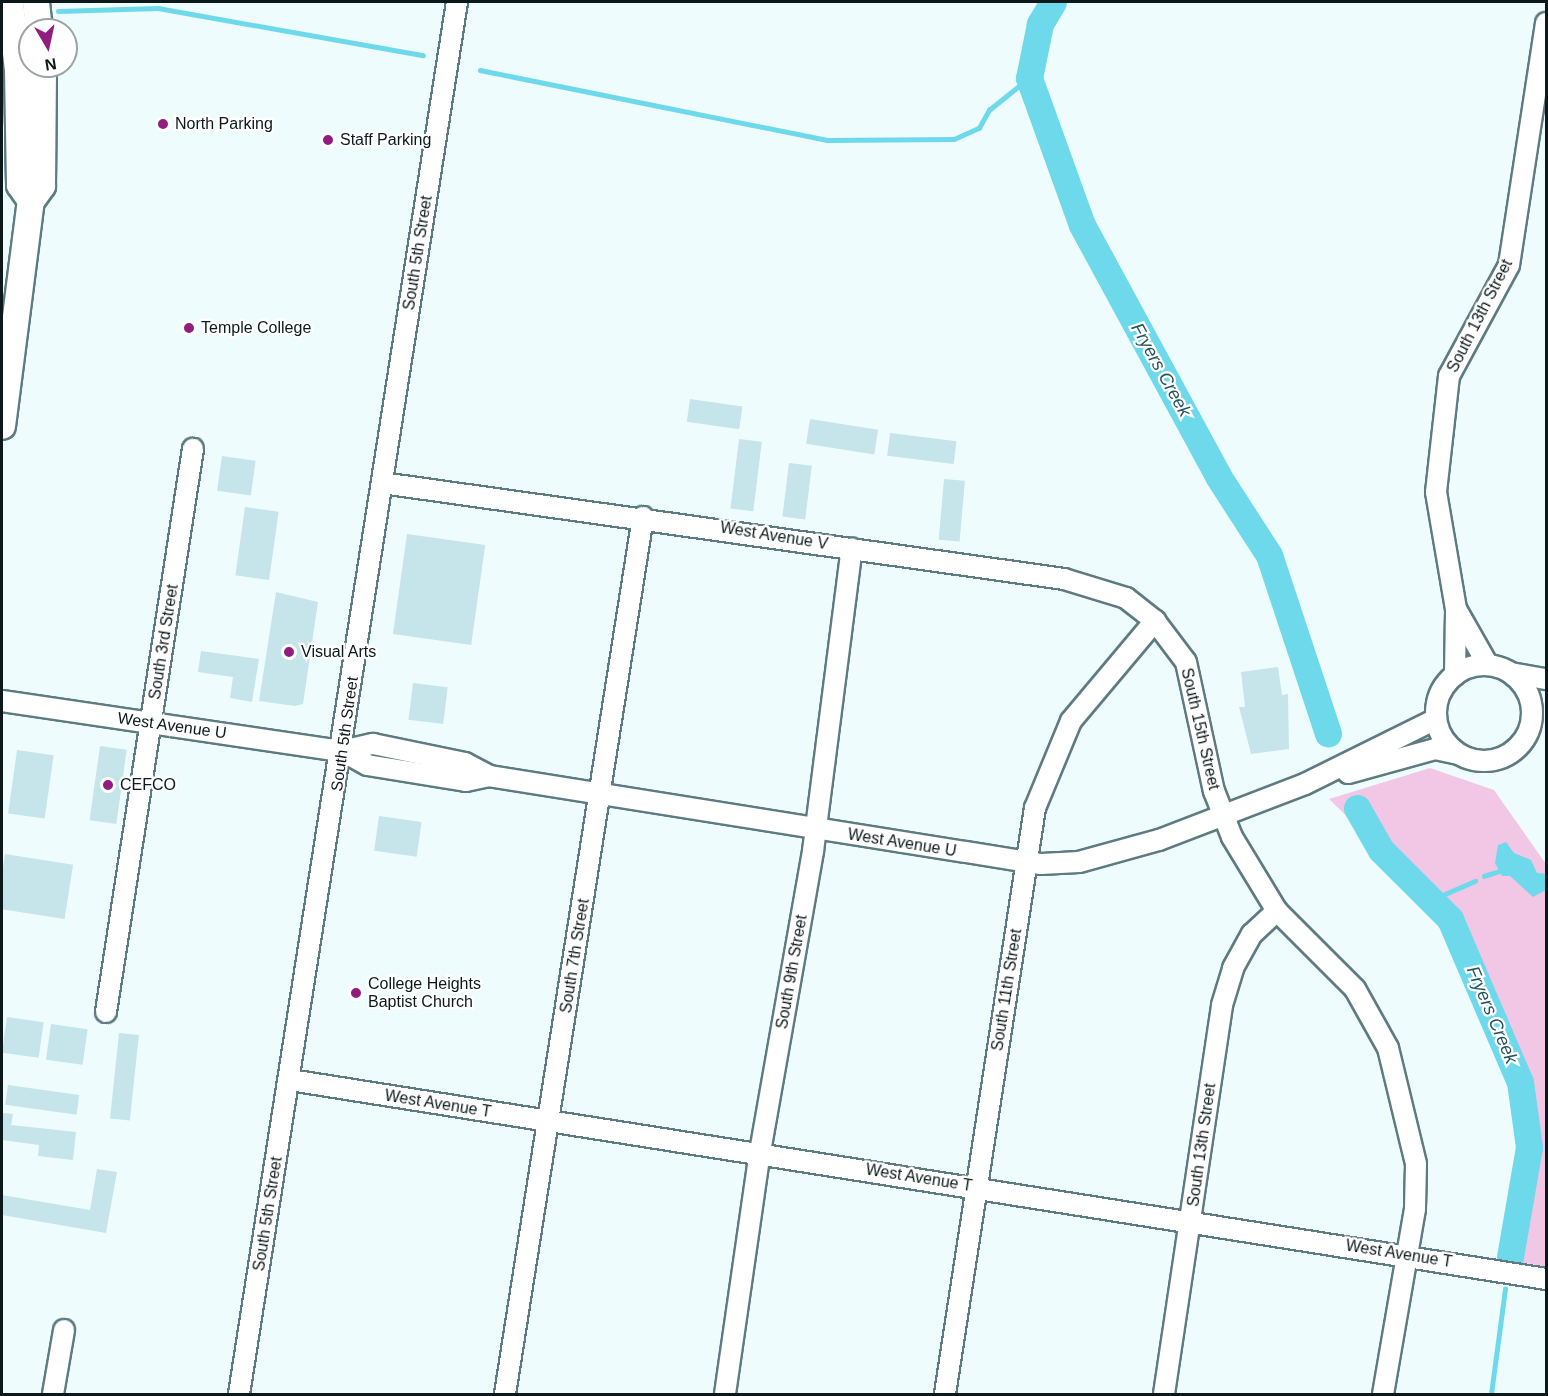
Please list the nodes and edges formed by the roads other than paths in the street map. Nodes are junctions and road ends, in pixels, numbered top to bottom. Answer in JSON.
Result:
{"nodes":[{"id":1,"x":10,"y":2,"type":"edge"},
{"id":2,"x":36,"y":2,"type":"edge"},
{"id":3,"x":457,"y":2,"type":"edge"},
{"id":4,"x":38,"y":18,"type":"edge"},
{"id":5,"x":1546,"y":23,"type":"edge"},
{"id":6,"x":43,"y":78,"type":"edge"},
{"id":7,"x":31,"y":201,"type":"junction"},
{"id":8,"x":2,"y":426,"type":"edge"},
{"id":9,"x":194,"y":449,"type":"dead end"},
{"id":10,"x":382,"y":483,"type":"junction"},
{"id":11,"x":643,"y":517,"type":"junction"},
{"id":12,"x":852,"y":548,"type":"junction"},
{"id":13,"x":1456,"y":609,"type":"junction"},
{"id":14,"x":1155,"y":621,"type":"junction"},
{"id":15,"x":1488,"y":665,"type":"junction"},
{"id":16,"x":1509,"y":672,"type":"junction"},
{"id":17,"x":1455,"y":675,"type":"junction"},
{"id":18,"x":1546,"y":679,"type":"edge"},
{"id":19,"x":2,"y":701,"type":"edge"},
{"id":20,"x":1546,"y":707,"type":"edge"},
{"id":21,"x":1436,"y":719,"type":"junction"},
{"id":22,"x":151,"y":723,"type":"junction"},
{"id":23,"x":1530,"y":726,"type":"junction"},
{"id":24,"x":342,"y":751,"type":"junction"},
{"id":25,"x":1460,"y":754,"type":"junction"},
{"id":26,"x":1305,"y":784,"type":"junction"},
{"id":27,"x":600,"y":795,"type":"junction"},
{"id":28,"x":1223,"y":816,"type":"junction"},
{"id":29,"x":816,"y":829,"type":"junction"},
{"id":30,"x":1027,"y":862,"type":"junction"},
{"id":31,"x":1277,"y":911,"type":"junction"},
{"id":32,"x":106,"y":1012,"type":"dead end"},
{"id":33,"x":290,"y":1080,"type":"junction"},
{"id":34,"x":550,"y":1122,"type":"junction"},
{"id":35,"x":760,"y":1152,"type":"junction"},
{"id":36,"x":977,"y":1188,"type":"junction"},
{"id":37,"x":1191,"y":1223,"type":"junction"},
{"id":38,"x":1405,"y":1254,"type":"junction"},
{"id":39,"x":1546,"y":1280,"type":"edge"},
{"id":40,"x":64,"y":1330,"type":"dead end"},
{"id":41,"x":53,"y":1395,"type":"edge"},
{"id":42,"x":239,"y":1395,"type":"edge"},
{"id":43,"x":505,"y":1395,"type":"edge"},
{"id":44,"x":725,"y":1395,"type":"edge"},
{"id":45,"x":945,"y":1395,"type":"edge"},
{"id":46,"x":1164,"y":1395,"type":"edge"},
{"id":47,"x":1383,"y":1395,"type":"edge"}],
"edges":[{"from":1,"to":7,"type":"main road"},
{"from":2,"to":4,"type":"main road"},
{"from":3,"to":10,"type":"street","name":"South 5th Street"},
{"from":5,"to":13,"type":"street","name":"South 13th Street"},
{"from":6,"to":7,"type":"main road"},
{"from":7,"to":8,"type":"main road"},
{"from":9,"to":22,"type":"street","name":"South 3rd Street"},
{"from":10,"to":11,"type":"street","name":"West Avenue V"},
{"from":10,"to":24,"type":"street","name":"South 5th Street"},
{"from":11,"to":12,"type":"street","name":"West Avenue V"},
{"from":11,"to":27,"type":"street","name":"South 7th Street"},
{"from":12,"to":14,"type":"street","name":"West Avenue V"},
{"from":12,"to":29,"type":"street","name":"South 9th Street"},
{"from":13,"to":15,"type":"street","name":"South 13th Street"},
{"from":13,"to":17,"type":"street","name":"South 13th Street"},
{"from":14,"to":28,"type":"street","name":"South 15th Street"},
{"from":14,"to":30,"type":"street","name":"South 11th Street"},
{"from":15,"to":16,"type":"street"},
{"from":15,"to":17,"type":"street"},
{"from":16,"to":18,"type":"street"},
{"from":16,"to":23,"type":"street"},
{"from":17,"to":21,"type":"street"},
{"from":19,"to":22,"type":"street","name":"West Avenue U"},
{"from":20,"to":23,"type":"street"},
{"from":21,"to":25,"type":"street"},
{"from":21,"to":26,"type":"street","name":"West Avenue U"},
{"from":22,"to":24,"type":"street","name":"West Avenue U"},
{"from":22,"to":32,"type":"street","name":"South 3rd Street"},
{"from":23,"to":25,"type":"street"},
{"from":24,"to":27,"type":"street","name":"West Avenue U"},
{"from":24,"to":33,"type":"street","name":"South 5th Street"},
{"from":25,"to":26,"type":"street","name":"West Avenue U"},
{"from":26,"to":28,"type":"street","name":"West Avenue U"},
{"from":27,"to":29,"type":"street","name":"West Avenue U"},
{"from":27,"to":34,"type":"street","name":"South 7th Street"},
{"from":28,"to":30,"type":"street","name":"West Avenue U"},
{"from":28,"to":31,"type":"street","name":"South 15th Street"},
{"from":29,"to":30,"type":"street","name":"West Avenue U"},
{"from":29,"to":35,"type":"street","name":"South 9th Street"},
{"from":30,"to":36,"type":"street","name":"South 11th Street"},
{"from":31,"to":37,"type":"street","name":"South 13th Street"},
{"from":31,"to":38,"type":"street","name":"South 15th Street"},
{"from":33,"to":34,"type":"street","name":"West Avenue T"},
{"from":33,"to":42,"type":"street","name":"South 5th Street"},
{"from":34,"to":35,"type":"street","name":"West Avenue T"},
{"from":34,"to":43,"type":"street","name":"South 7th Street"},
{"from":35,"to":36,"type":"street","name":"West Avenue T"},
{"from":35,"to":44,"type":"street","name":"South 9th Street"},
{"from":36,"to":37,"type":"street","name":"West Avenue T"},
{"from":36,"to":45,"type":"street","name":"South 11th Street"},
{"from":37,"to":38,"type":"street","name":"West Avenue T"},
{"from":37,"to":46,"type":"street","name":"South 13th Street"},
{"from":38,"to":39,"type":"street","name":"West Avenue T"},
{"from":38,"to":47,"type":"street","name":"South 15th Street"},
{"from":40,"to":41,"type":"street"}]}
